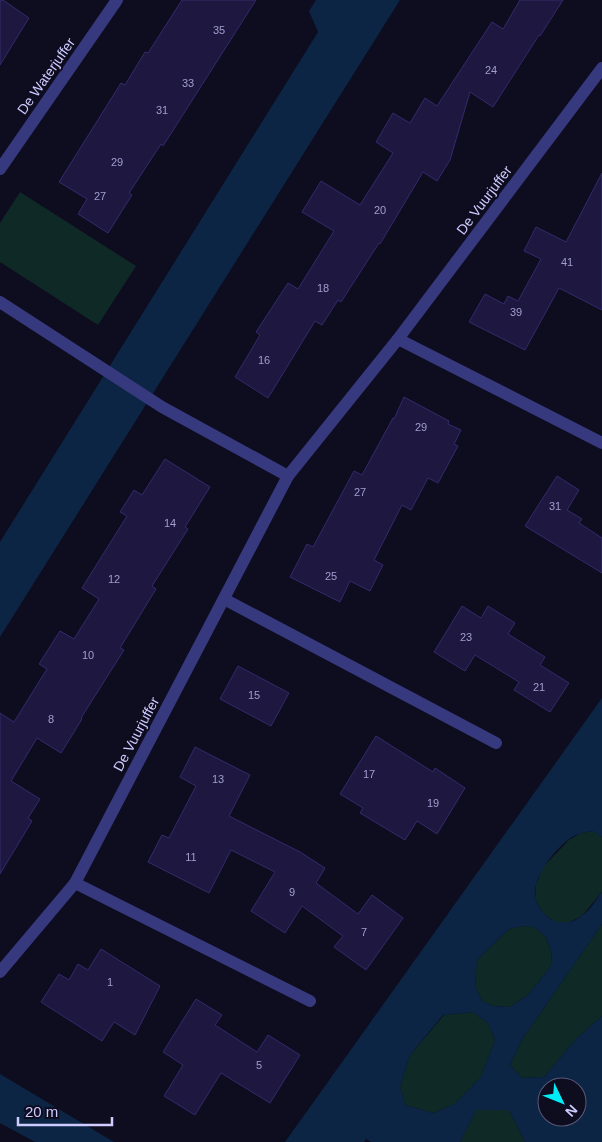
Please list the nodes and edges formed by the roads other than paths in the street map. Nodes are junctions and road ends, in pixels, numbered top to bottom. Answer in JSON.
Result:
{"nodes":[{"id":1,"x":117,"y":0,"type":"edge"},
{"id":2,"x":602,"y":68,"type":"edge"},
{"id":3,"x":598,"y":82,"type":"edge"},
{"id":4,"x":0,"y":169,"type":"edge"},
{"id":5,"x":0,"y":302,"type":"edge"},
{"id":6,"x":398,"y":339,"type":"junction"},
{"id":7,"x":602,"y":443,"type":"edge"},
{"id":8,"x":288,"y":476,"type":"junction"},
{"id":9,"x":224,"y":599,"type":"junction"},
{"id":10,"x":496,"y":743,"type":"dead end"},
{"id":11,"x":75,"y":883,"type":"junction"},
{"id":12,"x":0,"y":972,"type":"edge"},
{"id":13,"x":310,"y":1001,"type":"dead end"}],
"edges":[{"from":1,"to":4,"type":"street","name":"De Waterjuffer"},
{"from":2,"to":3,"type":"street","name":"De Vuurjuffer"},
{"from":3,"to":6,"type":"street","name":"De Vuurjuffer"},
{"from":5,"to":8,"type":"street"},
{"from":6,"to":7,"type":"street"},
{"from":6,"to":8,"type":"street","name":"De Vuurjuffer"},
{"from":8,"to":9,"type":"street","name":"De Vuurjuffer"},
{"from":9,"to":10,"type":"street"},
{"from":9,"to":11,"type":"street","name":"De Vuurjuffer"},
{"from":11,"to":12,"type":"street","name":"De Vuurjuffer"},
{"from":11,"to":13,"type":"street"}]}
